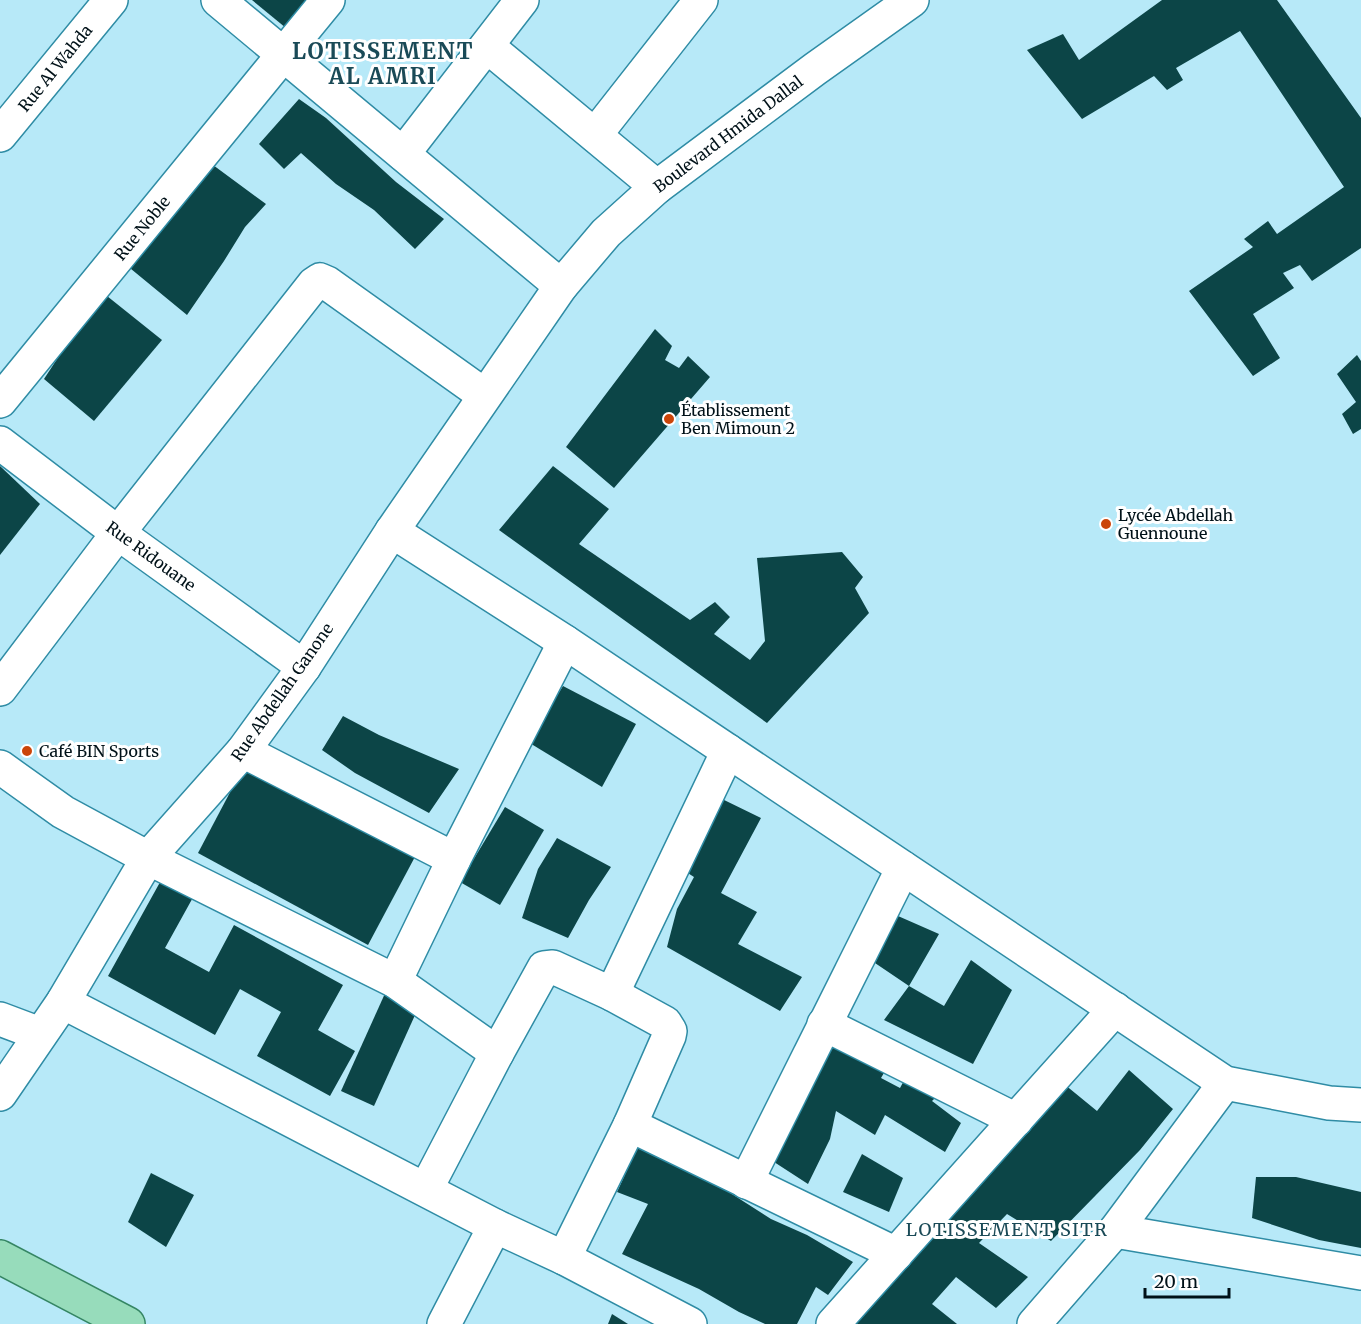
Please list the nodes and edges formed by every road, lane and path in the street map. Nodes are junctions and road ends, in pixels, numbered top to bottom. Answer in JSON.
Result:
{"nodes":[{"id":1,"x":111,"y":0,"type":"edge"},
{"id":2,"x":218,"y":0,"type":"edge"},
{"id":3,"x":328,"y":0,"type":"edge"},
{"id":4,"x":522,"y":0,"type":"edge"},
{"id":5,"x":701,"y":0,"type":"edge"},
{"id":6,"x":912,"y":0,"type":"edge"},
{"id":7,"x":487,"y":46,"type":"junction"},
{"id":8,"x":284,"y":55,"type":"junction"},
{"id":9,"x":0,"y":135,"type":"edge"},
{"id":10,"x":595,"y":135,"type":"junction"},
{"id":11,"x":403,"y":154,"type":"junction"},
{"id":12,"x":657,"y":187,"type":"junction"},
{"id":13,"x":561,"y":286,"type":"junction"},
{"id":14,"x":484,"y":395,"type":"junction"},
{"id":15,"x":0,"y":401,"type":"edge"},
{"id":16,"x":0,"y":443,"type":"edge"},
{"id":17,"x":392,"y":531,"type":"junction"},
{"id":18,"x":118,"y":533,"type":"junction"},
{"id":19,"x":566,"y":642,"type":"junction"},
{"id":20,"x":304,"y":667,"type":"junction"},
{"id":21,"x":0,"y":688,"type":"edge"},
{"id":22,"x":243,"y":751,"type":"junction"},
{"id":23,"x":728,"y":751,"type":"junction"},
{"id":24,"x":0,"y":767,"type":"edge"},
{"id":25,"x":148,"y":858,"type":"junction"},
{"id":26,"x":454,"y":859,"type":"junction"},
{"id":27,"x":903,"y":868,"type":"junction"},
{"id":28,"x":395,"y":981,"type":"junction"},
{"id":29,"x":612,"y":994,"type":"junction"},
{"id":30,"x":63,"y":1002,"type":"junction"},
{"id":31,"x":1115,"y":1009,"type":"junction"},
{"id":32,"x":0,"y":1019,"type":"edge"},
{"id":33,"x":824,"y":1024,"type":"junction"},
{"id":34,"x":40,"y":1034,"type":"junction"},
{"id":35,"x":497,"y":1053,"type":"junction"},
{"id":36,"x":1225,"y":1083,"type":"junction"},
{"id":37,"x":0,"y":1094,"type":"edge"},
{"id":38,"x":1361,"y":1106,"type":"edge"},
{"id":39,"x":1016,"y":1120,"type":"junction"},
{"id":40,"x":630,"y":1125,"type":"junction"},
{"id":41,"x":746,"y":1182,"type":"junction"},
{"id":42,"x":426,"y":1190,"type":"junction"},
{"id":43,"x":495,"y":1226,"type":"junction"},
{"id":44,"x":1115,"y":1231,"type":"junction"},
{"id":45,"x":896,"y":1254,"type":"junction"},
{"id":46,"x":0,"y":1257,"type":"edge"},
{"id":47,"x":564,"y":1258,"type":"junction"},
{"id":48,"x":1361,"y":1273,"type":"edge"},
{"id":49,"x":1045,"y":1321,"type":"edge"},
{"id":50,"x":128,"y":1324,"type":"edge"},
{"id":51,"x":444,"y":1324,"type":"edge"},
{"id":52,"x":690,"y":1324,"type":"edge"},
{"id":53,"x":833,"y":1324,"type":"edge"}],
"edges":[{"from":1,"to":9,"type":"street","name":"Rue Al Wahda"},
{"from":2,"to":8,"type":"street"},
{"from":3,"to":8,"type":"street","name":"Rue Noble"},
{"from":4,"to":7,"type":"street"},
{"from":5,"to":10,"type":"street"},
{"from":6,"to":12,"type":"street","name":"Boulevard Hmida Dallal"},
{"from":7,"to":10,"type":"street"},
{"from":7,"to":11,"type":"street"},
{"from":8,"to":11,"type":"street"},
{"from":8,"to":15,"type":"street","name":"Rue Noble"},
{"from":10,"to":12,"type":"street"},
{"from":11,"to":13,"type":"street"},
{"from":12,"to":13,"type":"street","name":"Boulevard Hmida Dallal"},
{"from":13,"to":14,"type":"street","name":"Rue Abdellah Ganone"},
{"from":14,"to":17,"type":"street","name":"Rue Abdellah Ganone"},
{"from":14,"to":18,"type":"street"},
{"from":16,"to":18,"type":"street","name":"Rue Ridouane"},
{"from":17,"to":19,"type":"street"},
{"from":17,"to":20,"type":"street","name":"Rue Abdellah Ganone"},
{"from":18,"to":20,"type":"street","name":"Rue Ridouane"},
{"from":18,"to":21,"type":"street"},
{"from":19,"to":23,"type":"street"},
{"from":19,"to":26,"type":"street"},
{"from":20,"to":22,"type":"street","name":"Rue Abdellah Ganone"},
{"from":22,"to":25,"type":"street","name":"Rue Abdellah Ganone"},
{"from":22,"to":26,"type":"street"},
{"from":23,"to":27,"type":"street"},
{"from":23,"to":29,"type":"street"},
{"from":24,"to":25,"type":"street"},
{"from":25,"to":28,"type":"street"},
{"from":25,"to":30,"type":"street","name":"Rue Abdellah Ganone"},
{"from":26,"to":28,"type":"street"},
{"from":27,"to":31,"type":"street"},
{"from":27,"to":33,"type":"street"},
{"from":28,"to":35,"type":"street"},
{"from":29,"to":35,"type":"street"},
{"from":29,"to":40,"type":"street"},
{"from":30,"to":34,"type":"street","name":"Rue Abdellah Ganone"},
{"from":30,"to":42,"type":"street"},
{"from":31,"to":36,"type":"street"},
{"from":31,"to":39,"type":"street"},
{"from":32,"to":34,"type":"street"},
{"from":33,"to":39,"type":"street"},
{"from":33,"to":41,"type":"street"},
{"from":34,"to":37,"type":"street","name":"Rue Abdellah Ganone"},
{"from":35,"to":42,"type":"street"},
{"from":36,"to":38,"type":"street"},
{"from":36,"to":44,"type":"street"},
{"from":39,"to":45,"type":"street"},
{"from":40,"to":41,"type":"street"},
{"from":40,"to":47,"type":"street"},
{"from":41,"to":45,"type":"street"},
{"from":42,"to":43,"type":"street"},
{"from":43,"to":47,"type":"street"},
{"from":43,"to":51,"type":"street"},
{"from":44,"to":48,"type":"street"},
{"from":44,"to":49,"type":"street"},
{"from":45,"to":53,"type":"street"},
{"from":46,"to":50,"type":"main road"},
{"from":47,"to":52,"type":"street"}]}
